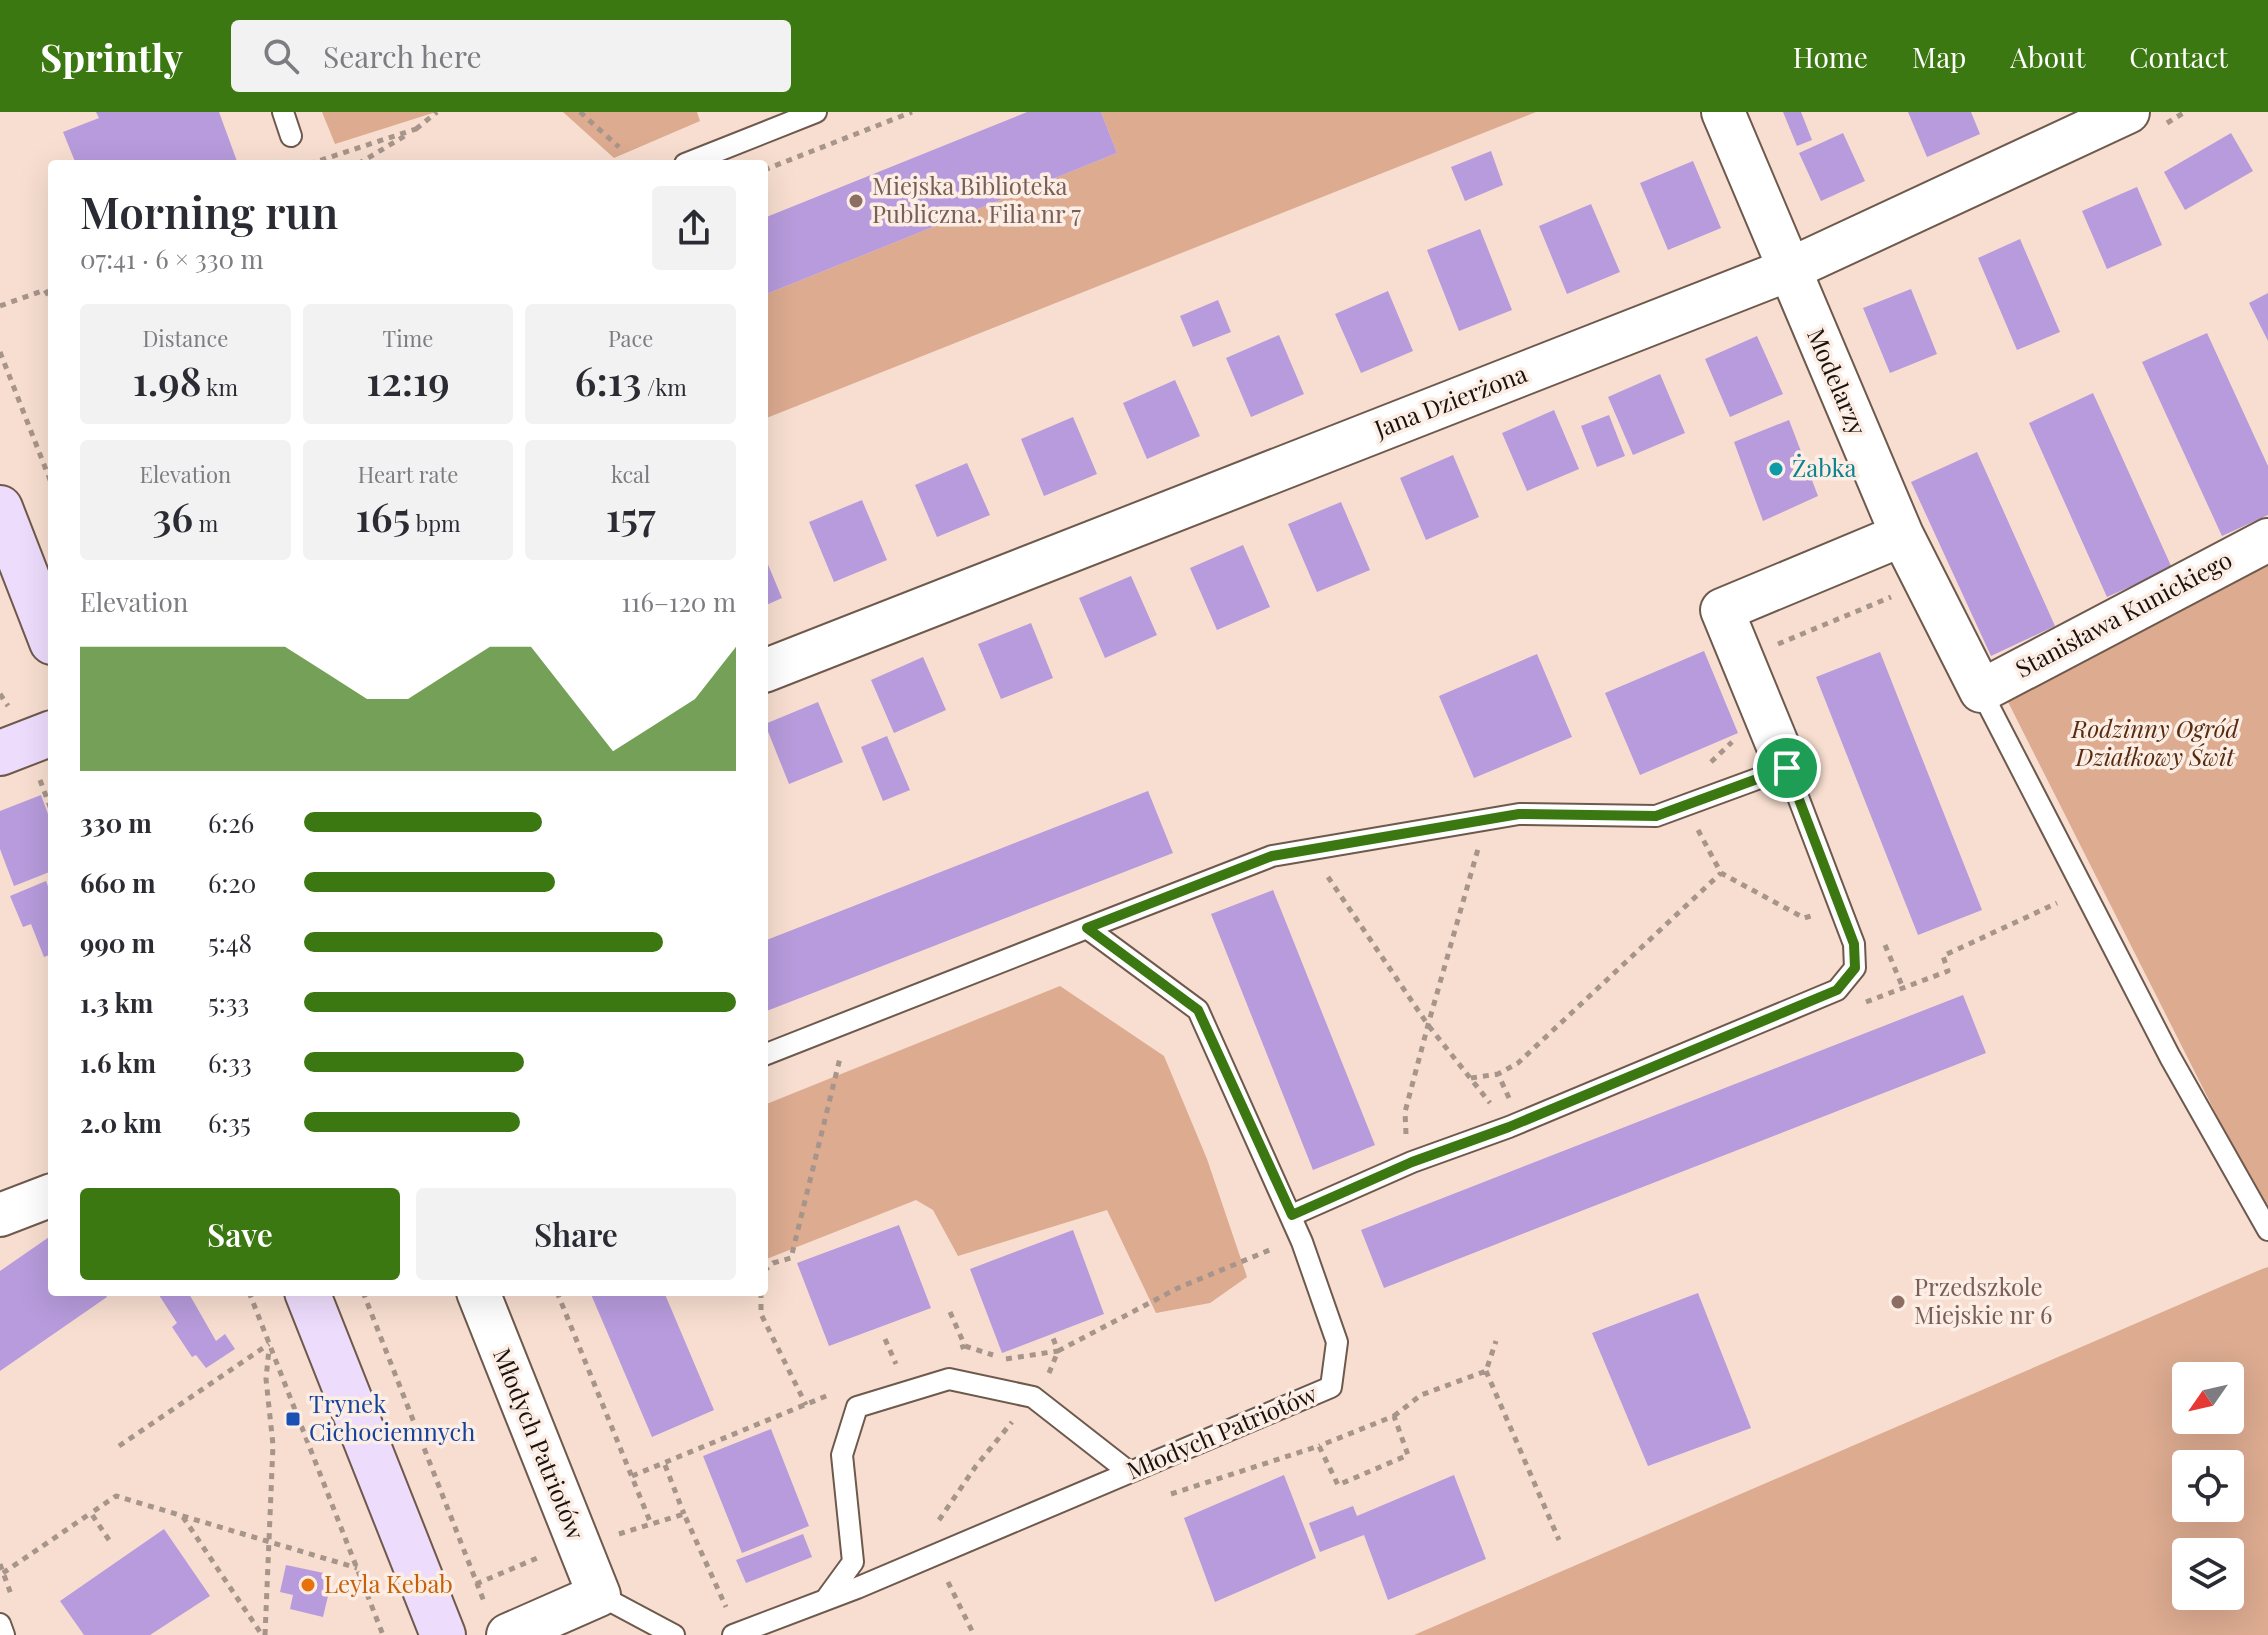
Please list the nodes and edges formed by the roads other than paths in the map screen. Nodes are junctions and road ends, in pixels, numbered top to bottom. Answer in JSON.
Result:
{"nodes":[{"id":1,"x":283,"y":112,"type":"edge"},
{"id":2,"x":816,"y":112,"type":"edge"},
{"id":3,"x":1723,"y":112,"type":"edge"},
{"id":4,"x":2128,"y":112,"type":"edge"},
{"id":5,"x":291,"y":136,"type":"dead end"},
{"id":6,"x":695,"y":160,"type":"edge"},
{"id":7,"x":1788,"y":270,"type":"junction"},
{"id":8,"x":0,"y":508,"type":"edge"},
{"id":9,"x":1902,"y":535,"type":"junction"},
{"id":10,"x":2268,"y":540,"type":"edge"},
{"id":11,"x":48,"y":626,"type":"edge"},
{"id":12,"x":768,"y":669,"type":"edge"},
{"id":13,"x":1981,"y":691,"type":"junction"},
{"id":14,"x":1787,"y":768,"type":"junction"},
{"id":15,"x":1087,"y":928,"type":"junction"},
{"id":16,"x":768,"y":1053,"type":"edge"},
{"id":17,"x":48,"y":1196,"type":"edge"},
{"id":18,"x":0,"y":1215,"type":"edge"},
{"id":19,"x":1292,"y":1215,"type":"junction"},
{"id":20,"x":2268,"y":1230,"type":"edge"},
{"id":21,"x":309,"y":1296,"type":"edge"},
{"id":22,"x":480,"y":1296,"type":"edge"},
{"id":23,"x":1129,"y":1472,"type":"junction"},
{"id":24,"x":599,"y":1595,"type":"junction"},
{"id":25,"x":826,"y":1600,"type":"junction"},
{"id":26,"x":497,"y":1621,"type":"edge"},
{"id":27,"x":0,"y":1624,"type":"edge"},
{"id":28,"x":4,"y":1635,"type":"edge"},
{"id":29,"x":443,"y":1635,"type":"edge"},
{"id":30,"x":674,"y":1635,"type":"edge"},
{"id":31,"x":733,"y":1635,"type":"edge"}],
"edges":[{"from":1,"to":5,"type":"lane"},
{"from":2,"to":6,"type":"lane"},
{"from":3,"to":7,"type":"street","name":"Modelarzy"},
{"from":4,"to":7,"type":"street","name":"Jana Dzierżona"},
{"from":7,"to":9,"type":"street","name":"Modelarzy"},
{"from":7,"to":12,"type":"street","name":"Jana Dzierżona"},
{"from":8,"to":11,"type":"street"},
{"from":9,"to":13,"type":"street","name":"Modelarzy"},
{"from":9,"to":14,"type":"street"},
{"from":10,"to":13,"type":"street","name":"Stanisława Kunickiego"},
{"from":13,"to":20,"type":"lane"},
{"from":14,"to":15,"type":"lane"},
{"from":14,"to":19,"type":"lane"},
{"from":15,"to":16,"type":"lane"},
{"from":15,"to":19,"type":"lane","name":"Młodych Patriotów"},
{"from":17,"to":18,"type":"street"},
{"from":19,"to":23,"type":"lane","name":"Młodych Patriotów"},
{"from":21,"to":29,"type":"street"},
{"from":22,"to":24,"type":"street","name":"Młodych Patriotów"},
{"from":23,"to":25,"type":"lane","name":"Młodych Patriotów"},
{"from":23,"to":25,"type":"lane"},
{"from":24,"to":26,"type":"street"},
{"from":24,"to":30,"type":"lane"},
{"from":25,"to":31,"type":"lane","name":"Młodych Patriotów"},
{"from":27,"to":28,"type":"lane"}]}
